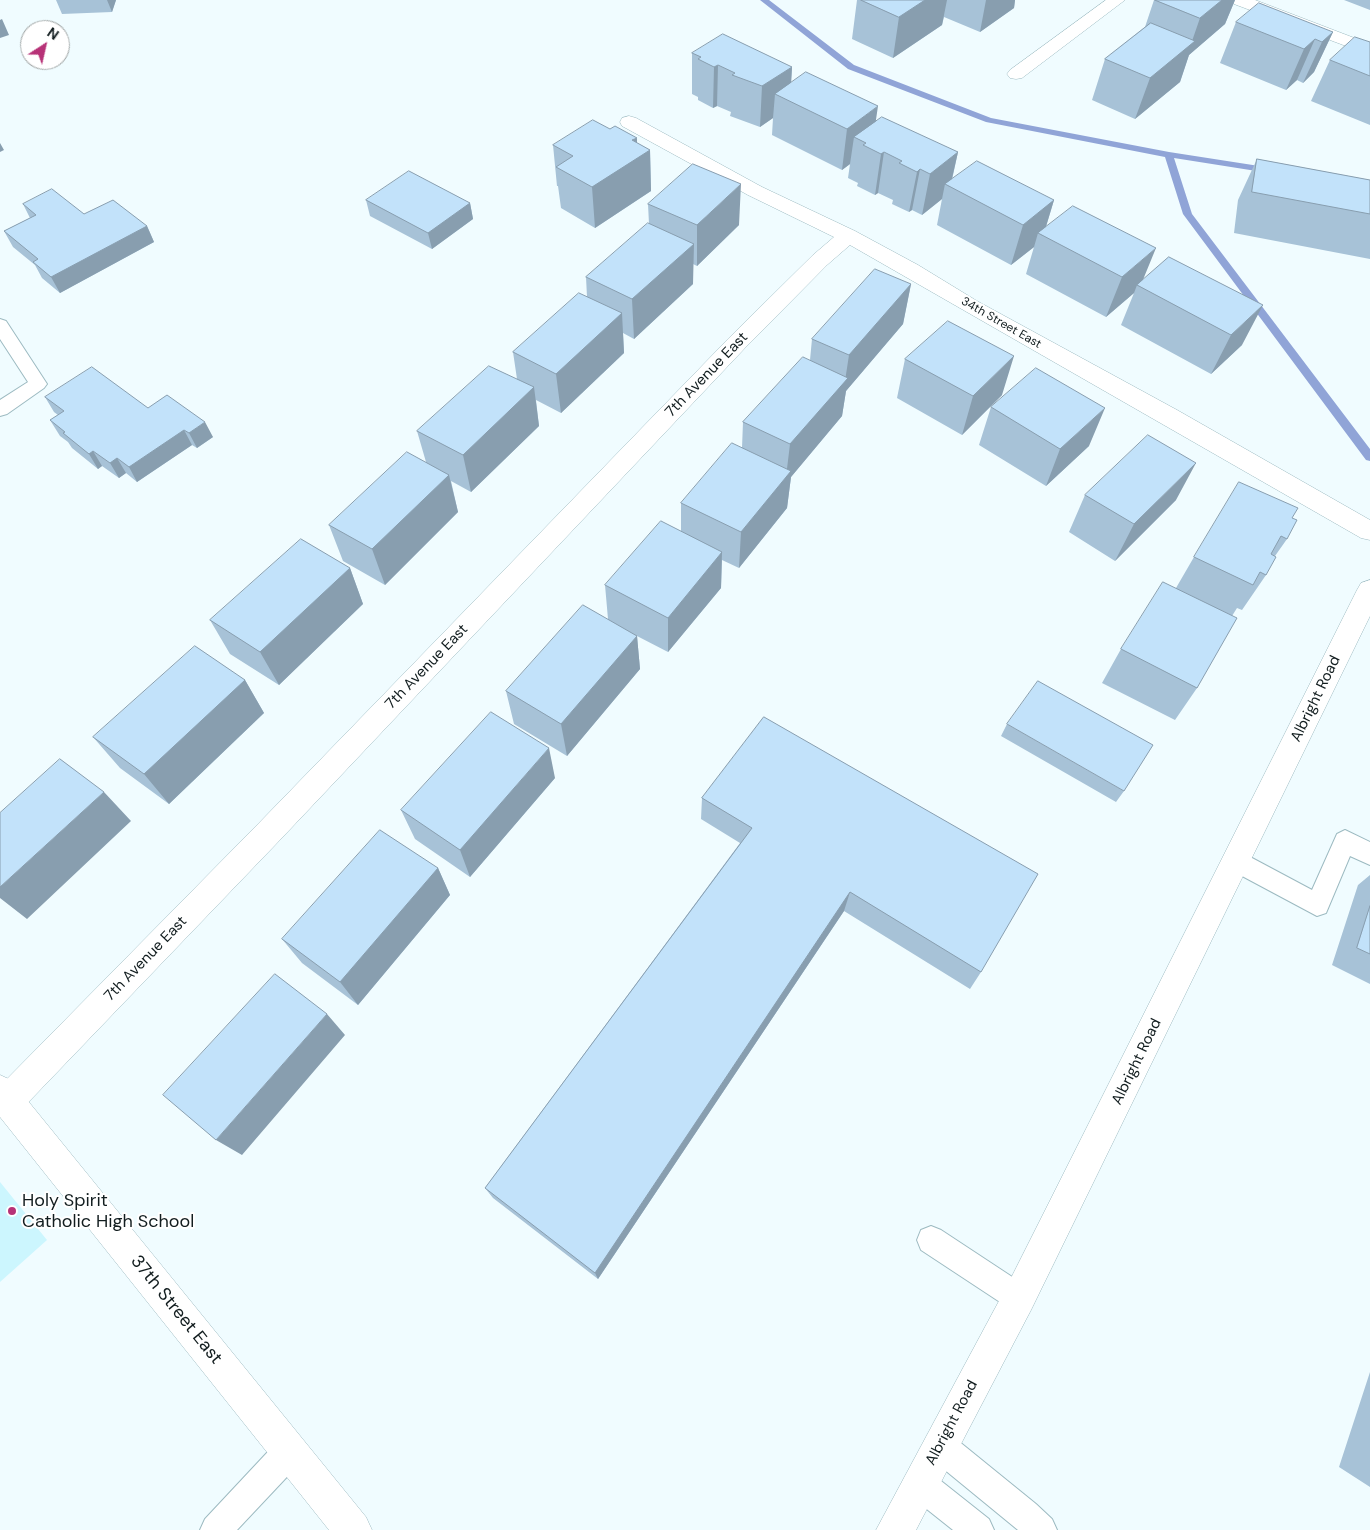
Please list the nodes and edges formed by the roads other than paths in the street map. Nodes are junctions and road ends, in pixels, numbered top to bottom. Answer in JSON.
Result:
{"nodes":[{"id":1,"x":1117,"y":0,"type":"edge"},
{"id":2,"x":1240,"y":0,"type":"edge"},
{"id":3,"x":1370,"y":50,"type":"edge"},
{"id":4,"x":1016,"y":74,"type":"dead end"},
{"id":5,"x":629,"y":122,"type":"dead end"},
{"id":6,"x":848,"y":236,"type":"junction"},
{"id":7,"x":0,"y":325,"type":"edge"},
{"id":8,"x":0,"y":409,"type":"edge"},
{"id":9,"x":1370,"y":531,"type":"edge"},
{"id":10,"x":1370,"y":590,"type":"edge"},
{"id":11,"x":1370,"y":854,"type":"edge"},
{"id":12,"x":1237,"y":861,"type":"junction"},
{"id":13,"x":4,"y":1096,"type":"edge"},
{"id":14,"x":931,"y":1240,"type":"dead end"},
{"id":15,"x":1020,"y":1298,"type":"junction"},
{"id":16,"x":940,"y":1446,"type":"junction"},
{"id":17,"x":289,"y":1452,"type":"junction"},
{"id":18,"x":920,"y":1484,"type":"junction"},
{"id":19,"x":216,"y":1530,"type":"edge"},
{"id":20,"x":352,"y":1530,"type":"edge"},
{"id":21,"x":895,"y":1530,"type":"edge"},
{"id":22,"x":978,"y":1530,"type":"edge"},
{"id":23,"x":1041,"y":1530,"type":"edge"}],
"edges":[{"from":1,"to":4,"type":"street"},
{"from":2,"to":3,"type":"street"},
{"from":5,"to":6,"type":"street","name":"34th Street East"},
{"from":6,"to":9,"type":"street","name":"34th Street East"},
{"from":6,"to":13,"type":"street","name":"7th Avenue East"},
{"from":7,"to":8,"type":"lane"},
{"from":10,"to":12,"type":"street","name":"Albright Road"},
{"from":11,"to":12,"type":"lane"},
{"from":12,"to":15,"type":"street","name":"Albright Road"},
{"from":13,"to":17,"type":"street","name":"37th Street East"},
{"from":14,"to":15,"type":"lane"},
{"from":15,"to":16,"type":"street","name":"Albright Road"},
{"from":16,"to":18,"type":"street","name":"Albright Road"},
{"from":16,"to":23,"type":"lane"},
{"from":17,"to":19,"type":"lane"},
{"from":17,"to":20,"type":"street","name":"37th Street East"},
{"from":18,"to":21,"type":"street","name":"Albright Road"},
{"from":18,"to":22,"type":"lane"}]}
